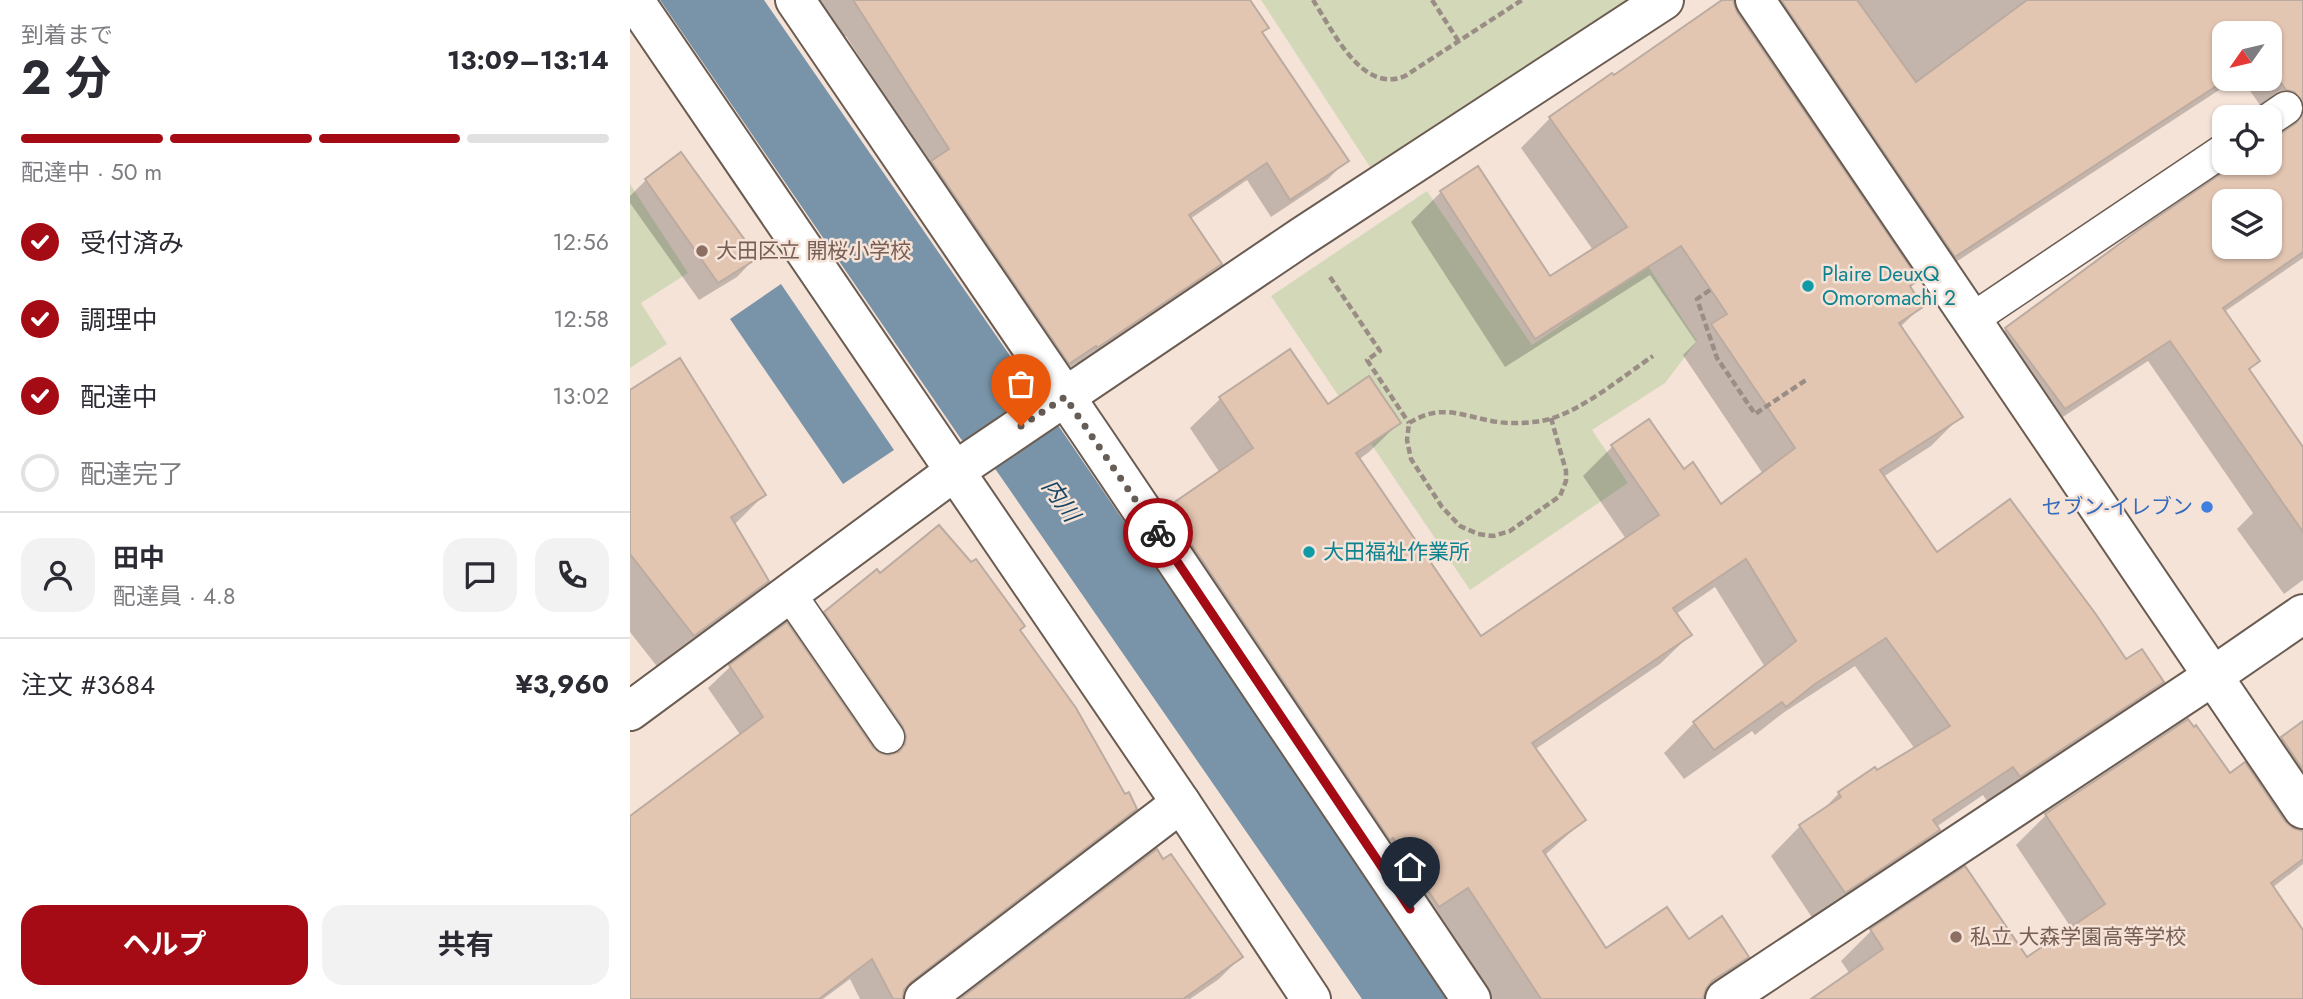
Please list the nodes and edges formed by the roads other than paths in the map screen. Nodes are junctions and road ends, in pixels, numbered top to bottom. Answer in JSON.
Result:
{"nodes":[{"id":1,"x":634,"y":0,"type":"edge"},
{"id":2,"x":794,"y":0,"type":"edge"},
{"id":3,"x":1664,"y":0,"type":"edge"},
{"id":4,"x":1755,"y":0,"type":"edge"},
{"id":5,"x":2212,"y":158,"type":"edge"},
{"id":6,"x":1971,"y":320,"type":"junction"},
{"id":7,"x":1065,"y":397,"type":"junction"},
{"id":8,"x":955,"y":471,"type":"junction"},
{"id":9,"x":789,"y":593,"type":"junction"},
{"id":10,"x":2303,"y":614,"type":"edge"},
{"id":11,"x":2213,"y":676,"type":"junction"},
{"id":12,"x":630,"y":711,"type":"edge"},
{"id":13,"x":888,"y":737,"type":"dead end"},
{"id":14,"x":1181,"y":803,"type":"junction"},
{"id":15,"x":2303,"y":809,"type":"edge"},
{"id":16,"x":923,"y":999,"type":"edge"},
{"id":17,"x":1311,"y":999,"type":"edge"},
{"id":18,"x":1471,"y":999,"type":"edge"},
{"id":19,"x":1726,"y":999,"type":"edge"}],
"edges":[{"from":1,"to":8,"type":"street"},
{"from":2,"to":7,"type":"street"},
{"from":3,"to":7,"type":"street"},
{"from":4,"to":6,"type":"street"},
{"from":5,"to":6,"type":"lane"},
{"from":6,"to":11,"type":"street"},
{"from":7,"to":8,"type":"street"},
{"from":7,"to":18,"type":"street"},
{"from":8,"to":9,"type":"street"},
{"from":8,"to":14,"type":"street"},
{"from":9,"to":12,"type":"street"},
{"from":9,"to":13,"type":"lane"},
{"from":10,"to":11,"type":"street"},
{"from":11,"to":15,"type":"street"},
{"from":11,"to":19,"type":"street"},
{"from":14,"to":16,"type":"street"},
{"from":14,"to":17,"type":"street"}]}
